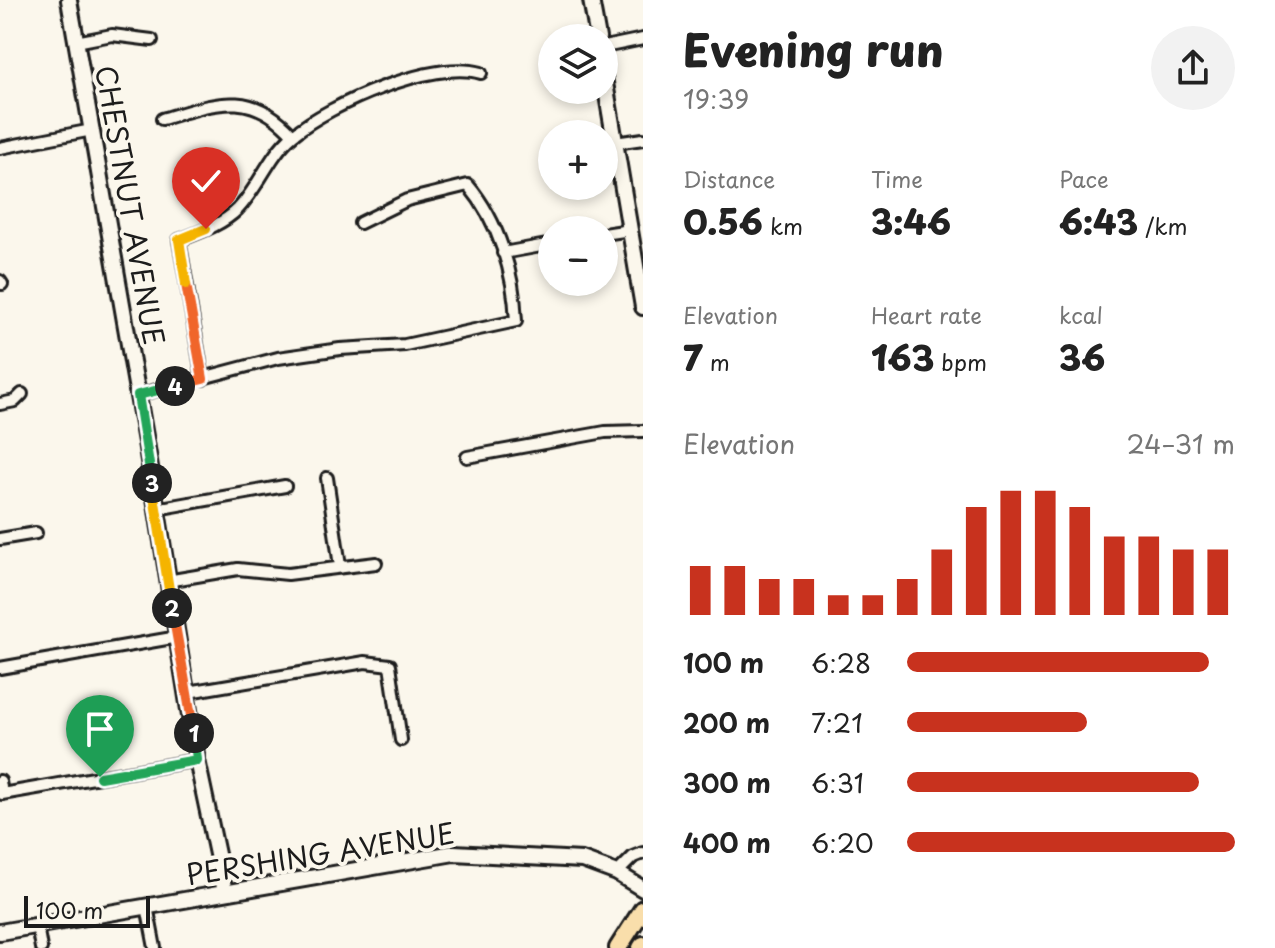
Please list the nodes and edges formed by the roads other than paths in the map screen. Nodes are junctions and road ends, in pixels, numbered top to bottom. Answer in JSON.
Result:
{"nodes":[{"id":1,"x":69,"y":0,"type":"edge"},
{"id":2,"x":591,"y":0,"type":"edge"},
{"id":3,"x":595,"y":24,"type":"edge"},
{"id":4,"x":643,"y":39,"type":"edge"},
{"id":5,"x":152,"y":40,"type":"dead end"},
{"id":6,"x":76,"y":42,"type":"junction"},
{"id":7,"x":618,"y":44,"type":"edge"},
{"id":8,"x":481,"y":73,"type":"dead end"},
{"id":9,"x":162,"y":119,"type":"dead end"},
{"id":10,"x":92,"y":130,"type":"junction"},
{"id":11,"x":293,"y":135,"type":"junction"},
{"id":12,"x":643,"y":139,"type":"edge"},
{"id":13,"x":618,"y":143,"type":"edge"},
{"id":14,"x":0,"y":148,"type":"edge"},
{"id":15,"x":618,"y":160,"type":"edge"},
{"id":16,"x":360,"y":223,"type":"dead end"},
{"id":17,"x":630,"y":230,"type":"junction"},
{"id":18,"x":618,"y":232,"type":"edge"},
{"id":19,"x":538,"y":247,"type":"edge"},
{"id":20,"x":503,"y":253,"type":"junction"},
{"id":21,"x":643,"y":307,"type":"edge"},
{"id":22,"x":203,"y":379,"type":"junction"},
{"id":23,"x":22,"y":394,"type":"dead end"},
{"id":24,"x":138,"y":395,"type":"junction"},
{"id":25,"x":0,"y":404,"type":"edge"},
{"id":26,"x":643,"y":431,"type":"edge"},
{"id":27,"x":467,"y":457,"type":"dead end"},
{"id":28,"x":327,"y":478,"type":"dead end"},
{"id":29,"x":285,"y":486,"type":"dead end"},
{"id":30,"x":156,"y":509,"type":"junction"},
{"id":31,"x":36,"y":533,"type":"dead end"},
{"id":32,"x":0,"y":539,"type":"edge"},
{"id":33,"x":376,"y":563,"type":"dead end"},
{"id":34,"x":340,"y":566,"type":"junction"},
{"id":35,"x":167,"y":581,"type":"junction"},
{"id":36,"x":178,"y":637,"type":"junction"},
{"id":37,"x":0,"y":668,"type":"edge"},
{"id":38,"x":188,"y":692,"type":"junction"},
{"id":39,"x":401,"y":740,"type":"dead end"},
{"id":40,"x":197,"y":760,"type":"junction"},
{"id":41,"x":0,"y":781,"type":"edge"},
{"id":42,"x":643,"y":853,"type":"edge"},
{"id":43,"x":617,"y":873,"type":"junction"},
{"id":44,"x":643,"y":889,"type":"edge"},
{"id":45,"x":225,"y":892,"type":"junction"},
{"id":46,"x":147,"y":906,"type":"junction"},
{"id":47,"x":643,"y":909,"type":"edge"},
{"id":48,"x":37,"y":926,"type":"junction"},
{"id":49,"x":0,"y":932,"type":"edge"},
{"id":50,"x":41,"y":948,"type":"edge"},
{"id":51,"x":155,"y":948,"type":"edge"},
{"id":52,"x":618,"y":948,"type":"edge"}],
"edges":[{"from":1,"to":6,"type":"street","name":"CHESTNUT AVENUE"},
{"from":2,"to":3,"type":"street"},
{"from":4,"to":7,"type":"street"},
{"from":5,"to":6,"type":"street"},
{"from":6,"to":10,"type":"street","name":"CHESTNUT AVENUE"},
{"from":8,"to":11,"type":"street"},
{"from":9,"to":11,"type":"street"},
{"from":10,"to":14,"type":"street"},
{"from":10,"to":24,"type":"street","name":"CHESTNUT AVENUE"},
{"from":11,"to":22,"type":"street"},
{"from":12,"to":13,"type":"street"},
{"from":15,"to":17,"type":"street"},
{"from":16,"to":20,"type":"street"},
{"from":17,"to":18,"type":"street"},
{"from":17,"to":21,"type":"street"},
{"from":19,"to":20,"type":"street"},
{"from":20,"to":22,"type":"street"},
{"from":22,"to":24,"type":"street"},
{"from":23,"to":25,"type":"street"},
{"from":24,"to":30,"type":"street","name":"CHESTNUT AVENUE"},
{"from":26,"to":27,"type":"street"},
{"from":28,"to":34,"type":"street"},
{"from":29,"to":30,"type":"street"},
{"from":30,"to":35,"type":"street","name":"CHESTNUT AVENUE"},
{"from":31,"to":32,"type":"street"},
{"from":33,"to":34,"type":"street"},
{"from":34,"to":35,"type":"street"},
{"from":35,"to":36,"type":"street","name":"CHESTNUT AVENUE"},
{"from":36,"to":37,"type":"street"},
{"from":36,"to":38,"type":"street","name":"CHESTNUT AVENUE"},
{"from":38,"to":39,"type":"street"},
{"from":38,"to":40,"type":"street","name":"CHESTNUT AVENUE"},
{"from":40,"to":41,"type":"street"},
{"from":40,"to":45,"type":"street","name":"CHESTNUT AVENUE"},
{"from":42,"to":43,"type":"street"},
{"from":43,"to":44,"type":"street","name":"PERSHING AVENUE"},
{"from":43,"to":45,"type":"street","name":"PERSHING AVENUE"},
{"from":45,"to":46,"type":"street","name":"PERSHING AVENUE"},
{"from":46,"to":48,"type":"street","name":"PERSHING AVENUE"},
{"from":46,"to":51,"type":"street"},
{"from":47,"to":52,"type":"main road"},
{"from":48,"to":49,"type":"street","name":"PERSHING AVENUE"},
{"from":48,"to":50,"type":"street"}]}
